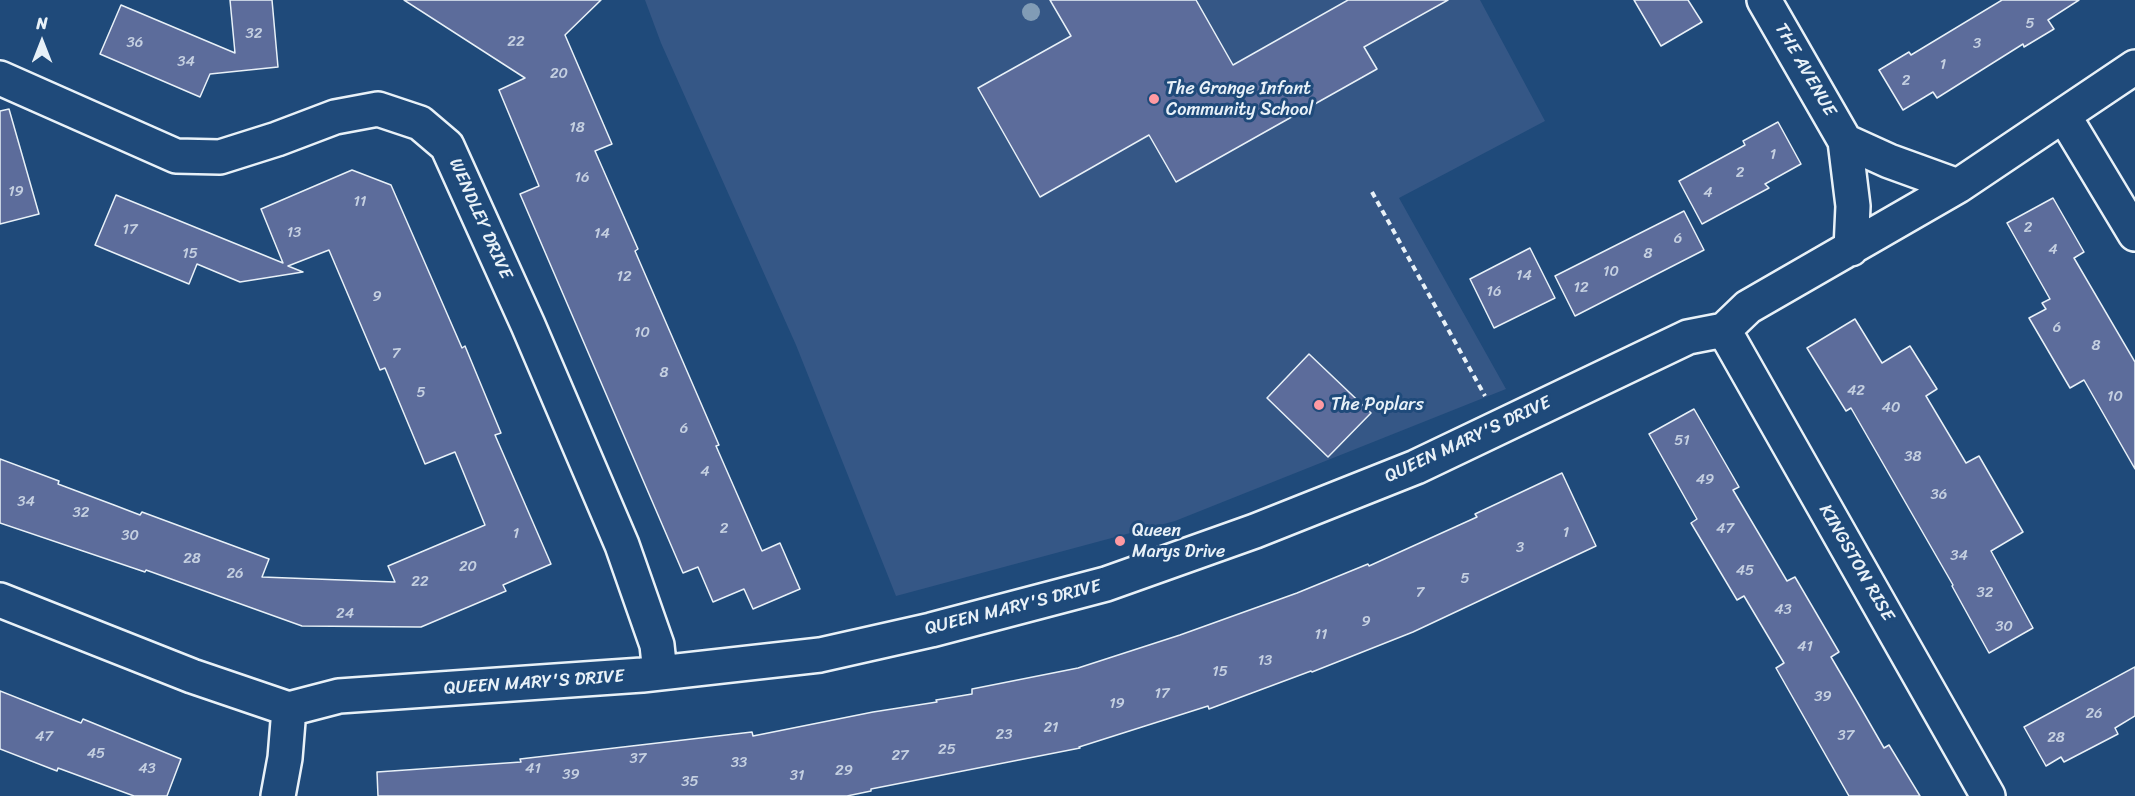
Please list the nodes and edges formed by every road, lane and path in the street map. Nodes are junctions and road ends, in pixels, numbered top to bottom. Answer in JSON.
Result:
{"nodes":[{"id":1,"x":1764,"y":0,"type":"edge"},
{"id":2,"x":2135,"y":67,"type":"edge"},
{"id":3,"x":0,"y":78,"type":"edge"},
{"id":4,"x":2064,"y":116,"type":"junction"},
{"id":5,"x":1845,"y":141,"type":"junction"},
{"id":6,"x":1958,"y":186,"type":"junction"},
{"id":7,"x":1372,"y":192,"type":"dead end"},
{"id":8,"x":2135,"y":234,"type":"edge"},
{"id":9,"x":1851,"y":249,"type":"junction"},
{"id":10,"x":1724,"y":330,"type":"junction"},
{"id":11,"x":1488,"y":402,"type":"dead end"},
{"id":12,"x":0,"y":600,"type":"edge"},
{"id":13,"x":660,"y":673,"type":"junction"},
{"id":14,"x":289,"y":709,"type":"junction"},
{"id":15,"x":278,"y":796,"type":"edge"},
{"id":16,"x":1988,"y":796,"type":"edge"}],
"edges":[{"from":1,"to":5,"type":"street","name":"THE AVENUE"},
{"from":2,"to":4,"type":"street"},
{"from":3,"to":13,"type":"street","name":"WENDLEY DRIVE"},
{"from":4,"to":6,"type":"street"},
{"from":4,"to":8,"type":"street"},
{"from":5,"to":6,"type":"street"},
{"from":5,"to":9,"type":"street","name":"THE AVENUE"},
{"from":6,"to":9,"type":"street"},
{"from":7,"to":11,"type":"path"},
{"from":9,"to":10,"type":"street"},
{"from":10,"to":13,"type":"street","name":"QUEEN MARY'S DRIVE"},
{"from":10,"to":16,"type":"street","name":"KINGSTON RISE"},
{"from":12,"to":14,"type":"street"},
{"from":13,"to":14,"type":"street","name":"QUEEN MARY'S DRIVE"},
{"from":14,"to":15,"type":"street"}]}
